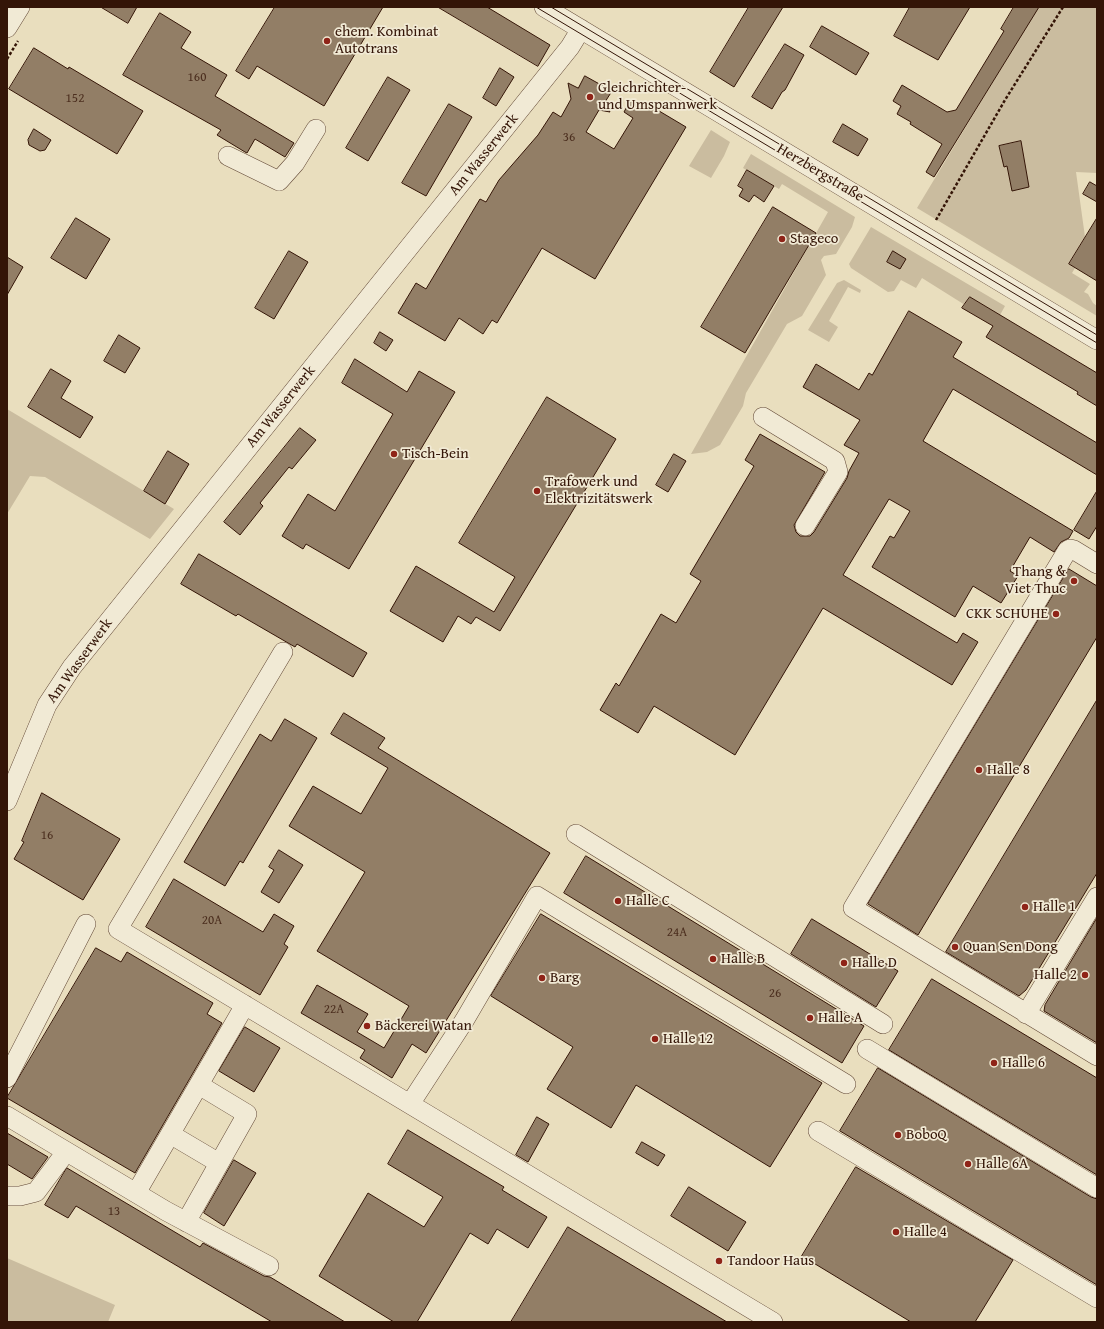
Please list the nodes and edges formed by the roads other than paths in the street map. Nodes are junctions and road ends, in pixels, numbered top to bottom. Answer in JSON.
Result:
{"nodes":[{"id":1,"x":20,"y":7,"type":"edge"},
{"id":2,"x":544,"y":7,"type":"edge"},
{"id":3,"x":7,"y":28,"type":"edge"},
{"id":4,"x":581,"y":29,"type":"junction"},
{"id":5,"x":316,"y":129,"type":"dead end"},
{"id":6,"x":228,"y":156,"type":"dead end"},
{"id":7,"x":1097,"y":340,"type":"edge"},
{"id":8,"x":763,"y":417,"type":"dead end"},
{"id":9,"x":806,"y":526,"type":"dead end"},
{"id":10,"x":1097,"y":564,"type":"edge"},
{"id":11,"x":284,"y":652,"type":"dead end"},
{"id":12,"x":7,"y":801,"type":"edge"},
{"id":13,"x":576,"y":834,"type":"dead end"},
{"id":14,"x":1097,"y":897,"type":"edge"},
{"id":15,"x":86,"y":924,"type":"dead end"},
{"id":16,"x":245,"y":1005,"type":"junction"},
{"id":17,"x":1026,"y":1014,"type":"junction"},
{"id":18,"x":883,"y":1024,"type":"dead end"},
{"id":19,"x":867,"y":1049,"type":"dead end"},
{"id":20,"x":1097,"y":1056,"type":"edge"},
{"id":21,"x":7,"y":1078,"type":"edge"},
{"id":22,"x":846,"y":1084,"type":"dead end"},
{"id":23,"x":199,"y":1085,"type":"junction"},
{"id":24,"x":410,"y":1104,"type":"junction"},
{"id":25,"x":7,"y":1116,"type":"edge"},
{"id":26,"x":818,"y":1131,"type":"dead end"},
{"id":27,"x":170,"y":1134,"type":"junction"},
{"id":28,"x":66,"y":1152,"type":"junction"},
{"id":29,"x":219,"y":1163,"type":"junction"},
{"id":30,"x":1097,"y":1188,"type":"edge"},
{"id":31,"x":136,"y":1193,"type":"junction"},
{"id":32,"x":7,"y":1196,"type":"edge"},
{"id":33,"x":186,"y":1222,"type":"junction"},
{"id":34,"x":269,"y":1266,"type":"dead end"},
{"id":35,"x":1097,"y":1298,"type":"edge"},
{"id":36,"x":772,"y":1322,"type":"edge"}],
"edges":[{"from":1,"to":3,"type":"street"},
{"from":2,"to":4,"type":"street","name":"Herzbergstraße"},
{"from":4,"to":7,"type":"street","name":"Herzbergstraße"},
{"from":4,"to":12,"type":"street","name":"Am Wasserwerk"},
{"from":5,"to":6,"type":"street"},
{"from":8,"to":9,"type":"street"},
{"from":10,"to":17,"type":"street"},
{"from":11,"to":16,"type":"street"},
{"from":13,"to":18,"type":"street"},
{"from":14,"to":17,"type":"street"},
{"from":15,"to":21,"type":"street"},
{"from":16,"to":23,"type":"street"},
{"from":16,"to":24,"type":"street"},
{"from":17,"to":20,"type":"street"},
{"from":19,"to":30,"type":"street"},
{"from":22,"to":24,"type":"street"},
{"from":23,"to":27,"type":"street"},
{"from":23,"to":29,"type":"street"},
{"from":24,"to":36,"type":"street"},
{"from":25,"to":28,"type":"street"},
{"from":26,"to":35,"type":"street"},
{"from":27,"to":29,"type":"street"},
{"from":27,"to":31,"type":"street"},
{"from":28,"to":31,"type":"street"},
{"from":28,"to":32,"type":"street"},
{"from":29,"to":33,"type":"street"},
{"from":31,"to":33,"type":"street"},
{"from":33,"to":34,"type":"street"}]}
